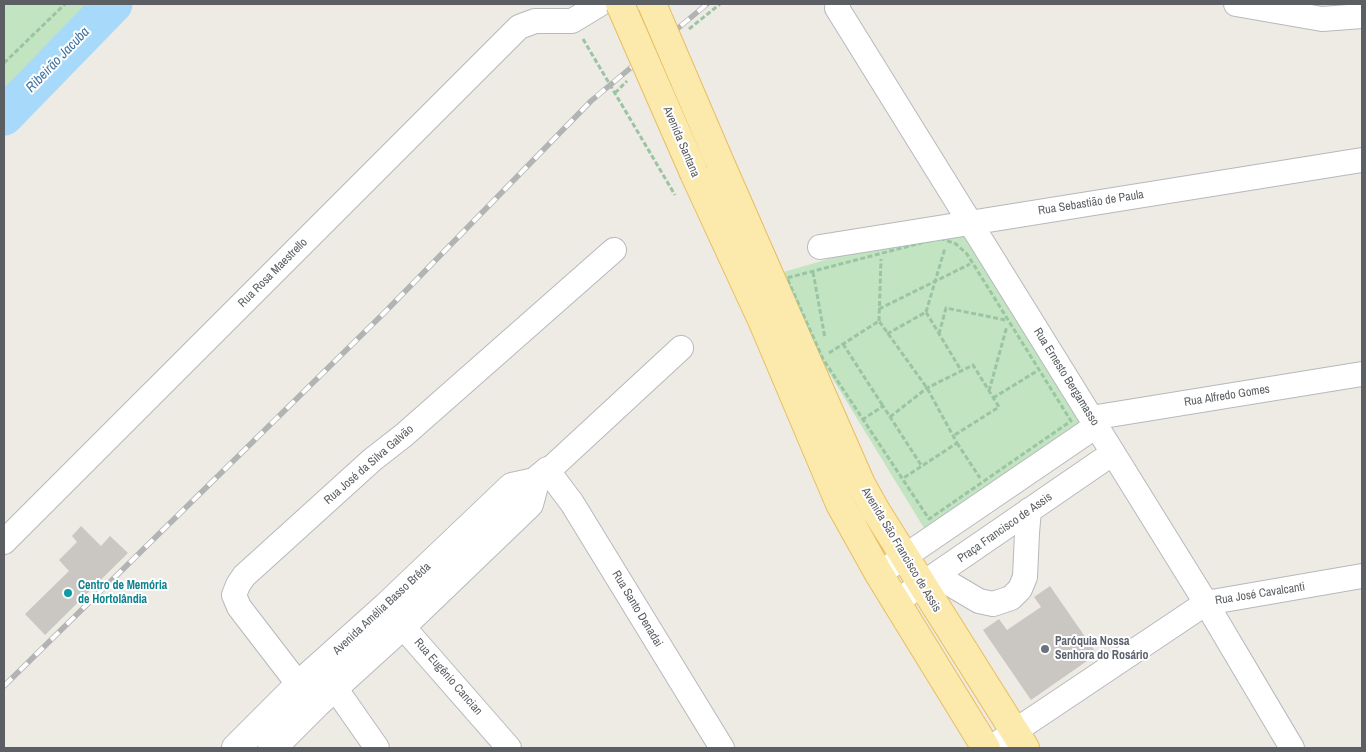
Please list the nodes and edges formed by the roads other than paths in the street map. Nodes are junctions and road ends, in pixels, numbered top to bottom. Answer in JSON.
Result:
{"nodes":[{"id":1,"x":600,"y":4,"type":"edge"},
{"id":2,"x":620,"y":4,"type":"edge"},
{"id":3,"x":652,"y":4,"type":"edge"},
{"id":4,"x":1236,"y":4,"type":"edge"},
{"id":5,"x":837,"y":6,"type":"edge"},
{"id":6,"x":1362,"y":16,"type":"edge"},
{"id":7,"x":1362,"y":160,"type":"edge"},
{"id":8,"x":970,"y":223,"type":"junction"},
{"id":9,"x":820,"y":247,"type":"dead end"},
{"id":10,"x":614,"y":250,"type":"dead end"},
{"id":11,"x":681,"y":348,"type":"dead end"},
{"id":12,"x":1362,"y":374,"type":"edge"},
{"id":13,"x":1094,"y":422,"type":"junction"},
{"id":14,"x":1113,"y":453,"type":"junction"},
{"id":15,"x":541,"y":477,"type":"junction"},
{"id":16,"x":1030,"y":510,"type":"junction"},
{"id":17,"x":4,"y":542,"type":"edge"},
{"id":18,"x":904,"y":557,"type":"junction"},
{"id":19,"x":879,"y":574,"type":"junction"},
{"id":20,"x":1362,"y":576,"type":"edge"},
{"id":21,"x":928,"y":580,"type":"junction"},
{"id":22,"x":896,"y":602,"type":"junction"},
{"id":23,"x":1206,"y":603,"type":"junction"},
{"id":24,"x":394,"y":616,"type":"junction"},
{"id":25,"x":316,"y":692,"type":"junction"},
{"id":26,"x":1020,"y":739,"type":"edge"},
{"id":27,"x":236,"y":748,"type":"edge"},
{"id":28,"x":272,"y":748,"type":"edge"},
{"id":29,"x":377,"y":748,"type":"edge"},
{"id":30,"x":509,"y":748,"type":"edge"},
{"id":31,"x":722,"y":748,"type":"edge"},
{"id":32,"x":986,"y":748,"type":"edge"},
{"id":33,"x":991,"y":748,"type":"edge"},
{"id":34,"x":1292,"y":748,"type":"edge"}],
"edges":[{"from":1,"to":17,"type":"street","name":"Rua Rosa Maestrello"},
{"from":2,"to":19,"type":"main road","name":"Avenida Santana","bridge":true},
{"from":3,"to":18,"type":"main road","name":"Avenida São Francisco de Assis","bridge":true},
{"from":4,"to":6,"type":"street"},
{"from":5,"to":8,"type":"street","name":"Rua Ernesto Bergamasso"},
{"from":7,"to":8,"type":"street","name":"Rua Sebastião de Paula"},
{"from":8,"to":9,"type":"street","name":"Rua Sebastião de Paula"},
{"from":8,"to":13,"type":"street","name":"Rua Ernesto Bergamasso"},
{"from":10,"to":25,"type":"street","name":"Rua José da Silva Galvão"},
{"from":11,"to":15,"type":"street","name":"Avenida Amélia Basso Brêda"},
{"from":12,"to":13,"type":"street","name":"Rua Alfredo Gomes"},
{"from":13,"to":14,"type":"street","name":"Rua Ernesto Bergamasso"},
{"from":13,"to":18,"type":"street"},
{"from":14,"to":16,"type":"street","name":"Praça Francisco de Assis"},
{"from":14,"to":23,"type":"street","name":"Rua Ernesto Bergamasso"},
{"from":15,"to":24,"type":"street","name":"Avenida Amélia Basso Brêda"},
{"from":15,"to":31,"type":"street","name":"Rua Santo Denadai"},
{"from":16,"to":21,"type":"street","name":"Praça Francisco de Assis"},
{"from":16,"to":21,"type":"street"},
{"from":18,"to":19,"type":"street"},
{"from":18,"to":21,"type":"main road","name":"Avenida São Francisco de Assis"},
{"from":19,"to":22,"type":"main road"},
{"from":20,"to":23,"type":"street","name":"Rua José Cavalcanti"},
{"from":21,"to":22,"type":"street","name":"Praça Francisco de Assis"},
{"from":21,"to":26,"type":"main road","name":"Avenida São Francisco de Assis"},
{"from":22,"to":32,"type":"main road"},
{"from":23,"to":26,"type":"street","name":"Rua José Cavalcanti"},
{"from":23,"to":34,"type":"street","name":"Rua Ernesto Bergamasso"},
{"from":24,"to":25,"type":"street","name":"Avenida Amélia Basso Brêda"},
{"from":24,"to":25,"type":"street","name":"Avenida Amélia Basso Brêda"},
{"from":24,"to":30,"type":"street","name":"Rua Eugênio Cancian"},
{"from":25,"to":27,"type":"street","name":"Avenida Amélia Basso Brêda"},
{"from":25,"to":28,"type":"street","name":"Avenida Amélia Basso Brêda"},
{"from":25,"to":29,"type":"street"},
{"from":26,"to":33,"type":"street","name":"Rua José Cavalcanti"}]}
